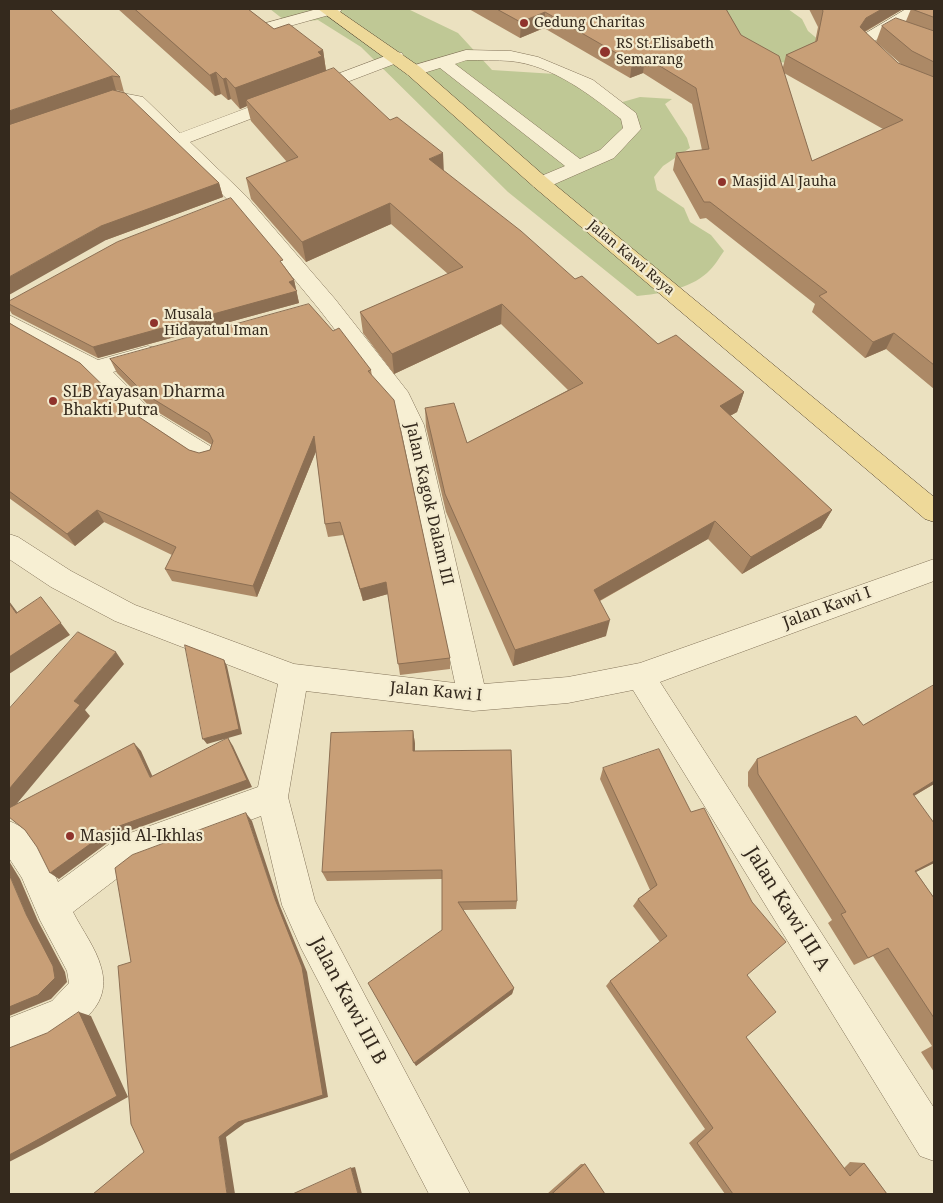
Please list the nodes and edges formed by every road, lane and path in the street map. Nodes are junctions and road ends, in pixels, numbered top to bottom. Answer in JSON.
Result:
{"nodes":[{"id":1,"x":329,"y":9,"type":"edge"},
{"id":2,"x":917,"y":9,"type":"edge"},
{"id":3,"x":891,"y":27,"type":"junction"},
{"id":4,"x":261,"y":29,"type":"edge"},
{"id":5,"x":908,"y":33,"type":"edge"},
{"id":6,"x":396,"y":56,"type":"junction"},
{"id":7,"x":442,"y":62,"type":"junction"},
{"id":8,"x":414,"y":71,"type":"junction"},
{"id":9,"x":934,"y":90,"type":"edge"},
{"id":10,"x":76,"y":110,"type":"edge"},
{"id":11,"x":178,"y":140,"type":"junction"},
{"id":12,"x":578,"y":167,"type":"junction"},
{"id":13,"x":541,"y":182,"type":"junction"},
{"id":14,"x":11,"y":310,"type":"edge"},
{"id":15,"x":164,"y":350,"type":"edge"},
{"id":16,"x":96,"y":368,"type":"junction"},
{"id":17,"x":204,"y":455,"type":"edge"},
{"id":18,"x":934,"y":512,"type":"edge"},
{"id":19,"x":9,"y":545,"type":"edge"},
{"id":20,"x":934,"y":570,"type":"edge"},
{"id":21,"x":640,"y":676,"type":"junction"},
{"id":22,"x":294,"y":677,"type":"junction"},
{"id":23,"x":474,"y":698,"type":"junction"},
{"id":24,"x":272,"y":797,"type":"junction"},
{"id":25,"x":9,"y":836,"type":"edge"},
{"id":26,"x":52,"y":908,"type":"junction"},
{"id":27,"x":9,"y":1036,"type":"edge"},
{"id":28,"x":934,"y":1142,"type":"edge"},
{"id":29,"x":450,"y":1194,"type":"edge"}],
"edges":[{"from":1,"to":4,"type":"street"},
{"from":1,"to":6,"type":"main road","name":"Jalan Kawi Raya"},
{"from":2,"to":3,"type":"street"},
{"from":3,"to":5,"type":"street"},
{"from":3,"to":9,"type":"street"},
{"from":6,"to":8,"type":"main road","name":"Jalan Kawi Raya"},
{"from":6,"to":11,"type":"street"},
{"from":7,"to":8,"type":"street"},
{"from":7,"to":12,"type":"street"},
{"from":7,"to":12,"type":"street"},
{"from":8,"to":13,"type":"main road","name":"Jalan Kawi Raya"},
{"from":10,"to":11,"type":"street","name":"Jalan Kagok Dalam III"},
{"from":11,"to":23,"type":"street","name":"Jalan Kagok Dalam III"},
{"from":12,"to":13,"type":"street"},
{"from":13,"to":18,"type":"main road","name":"Jalan Kawi Raya"},
{"from":14,"to":16,"type":"street"},
{"from":15,"to":16,"type":"street"},
{"from":16,"to":17,"type":"street"},
{"from":19,"to":22,"type":"street","name":"Jalan Kawi I"},
{"from":20,"to":21,"type":"street","name":"Jalan Kawi I"},
{"from":21,"to":23,"type":"street","name":"Jalan Kawi I"},
{"from":21,"to":28,"type":"street","name":"Jalan Kawi III A"},
{"from":22,"to":23,"type":"street","name":"Jalan Kawi I"},
{"from":22,"to":24,"type":"street","name":"Jalan Kawi III B"},
{"from":24,"to":26,"type":"street"},
{"from":24,"to":29,"type":"street","name":"Jalan Kawi III B"},
{"from":25,"to":26,"type":"street"},
{"from":26,"to":27,"type":"street"}]}
